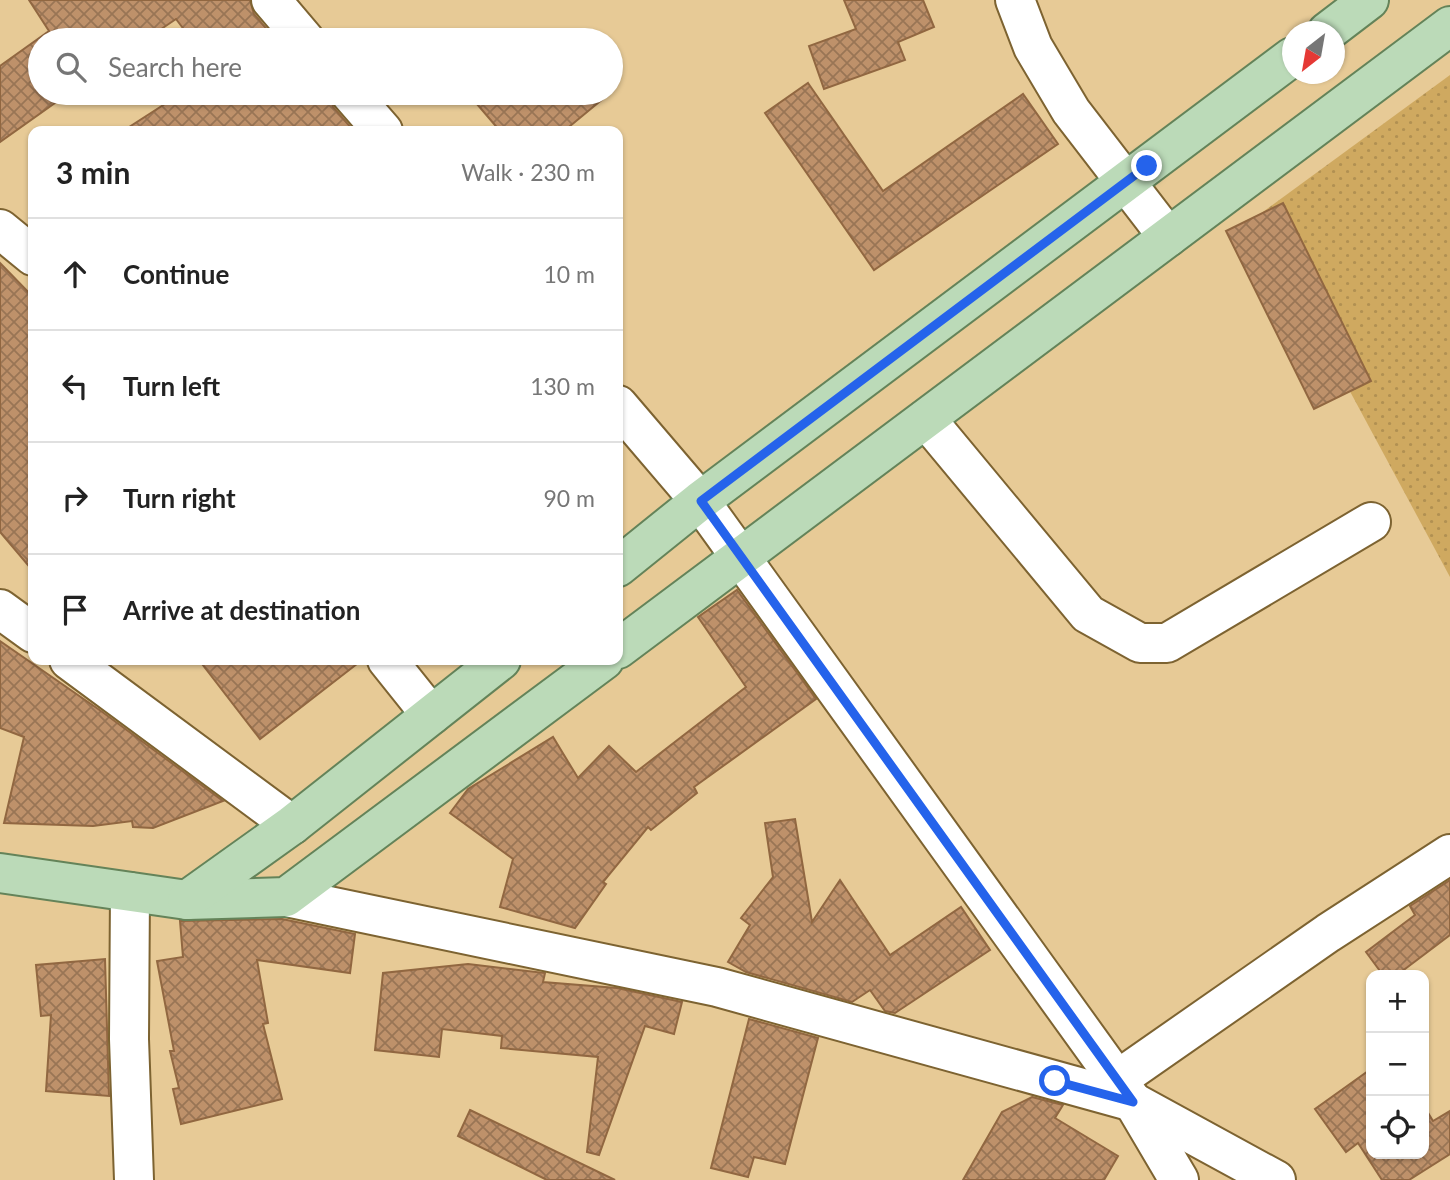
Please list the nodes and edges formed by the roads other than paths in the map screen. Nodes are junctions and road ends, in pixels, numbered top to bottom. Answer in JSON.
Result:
{"nodes":[{"id":1,"x":271,"y":0,"type":"edge"},
{"id":2,"x":1015,"y":0,"type":"edge"},
{"id":3,"x":1369,"y":0,"type":"edge"},
{"id":4,"x":1341,"y":21,"type":"edge"},
{"id":5,"x":1450,"y":26,"type":"edge"},
{"id":6,"x":295,"y":28,"type":"edge"},
{"id":7,"x":1282,"y":65,"type":"edge"},
{"id":8,"x":360,"y":105,"type":"edge"},
{"id":9,"x":379,"y":126,"type":"edge"},
{"id":10,"x":1126,"y":182,"type":"junction"},
{"id":11,"x":0,"y":229,"type":"edge"},
{"id":12,"x":1168,"y":237,"type":"junction"},
{"id":13,"x":28,"y":252,"type":"edge"},
{"id":14,"x":623,"y":411,"type":"edge"},
{"id":15,"x":926,"y":419,"type":"junction"},
{"id":16,"x":701,"y":501,"type":"junction"},
{"id":17,"x":1371,"y":522,"type":"dead end"},
{"id":18,"x":741,"y":557,"type":"junction"},
{"id":19,"x":623,"y":563,"type":"edge"},
{"id":20,"x":0,"y":609,"type":"edge"},
{"id":21,"x":28,"y":629,"type":"edge"},
{"id":22,"x":623,"y":645,"type":"edge"},
{"id":23,"x":76,"y":665,"type":"edge"},
{"id":24,"x":391,"y":665,"type":"edge"},
{"id":25,"x":495,"y":665,"type":"edge"},
{"id":26,"x":597,"y":665,"type":"edge"},
{"id":27,"x":431,"y":715,"type":"junction"},
{"id":28,"x":292,"y":825,"type":"junction"},
{"id":29,"x":1450,"y":853,"type":"edge"},
{"id":30,"x":0,"y":873,"type":"edge"},
{"id":31,"x":130,"y":892,"type":"junction"},
{"id":32,"x":286,"y":897,"type":"junction"},
{"id":33,"x":187,"y":900,"type":"junction"},
{"id":34,"x":1125,"y":1091,"type":"junction"},
{"id":35,"x":134,"y":1180,"type":"edge"},
{"id":36,"x":1179,"y":1180,"type":"edge"},
{"id":37,"x":1276,"y":1180,"type":"edge"}],
"edges":[{"from":1,"to":6,"type":"street"},
{"from":2,"to":10,"type":"street"},
{"from":3,"to":4,"type":"main road"},
{"from":5,"to":12,"type":"main road"},
{"from":7,"to":10,"type":"main road"},
{"from":8,"to":9,"type":"street"},
{"from":10,"to":12,"type":"street"},
{"from":10,"to":16,"type":"main road"},
{"from":11,"to":13,"type":"street"},
{"from":12,"to":15,"type":"main road"},
{"from":14,"to":16,"type":"street"},
{"from":15,"to":17,"type":"street"},
{"from":15,"to":18,"type":"main road"},
{"from":16,"to":18,"type":"street"},
{"from":16,"to":19,"type":"main road"},
{"from":18,"to":22,"type":"main road"},
{"from":18,"to":34,"type":"street"},
{"from":20,"to":21,"type":"street"},
{"from":23,"to":28,"type":"street"},
{"from":24,"to":27,"type":"street"},
{"from":25,"to":27,"type":"main road"},
{"from":26,"to":32,"type":"main road"},
{"from":27,"to":28,"type":"main road"},
{"from":28,"to":33,"type":"main road"},
{"from":29,"to":34,"type":"street"},
{"from":30,"to":31,"type":"main road"},
{"from":31,"to":33,"type":"main road"},
{"from":31,"to":35,"type":"street"},
{"from":32,"to":33,"type":"main road"},
{"from":32,"to":34,"type":"street"},
{"from":34,"to":36,"type":"street"},
{"from":34,"to":37,"type":"street"}]}
